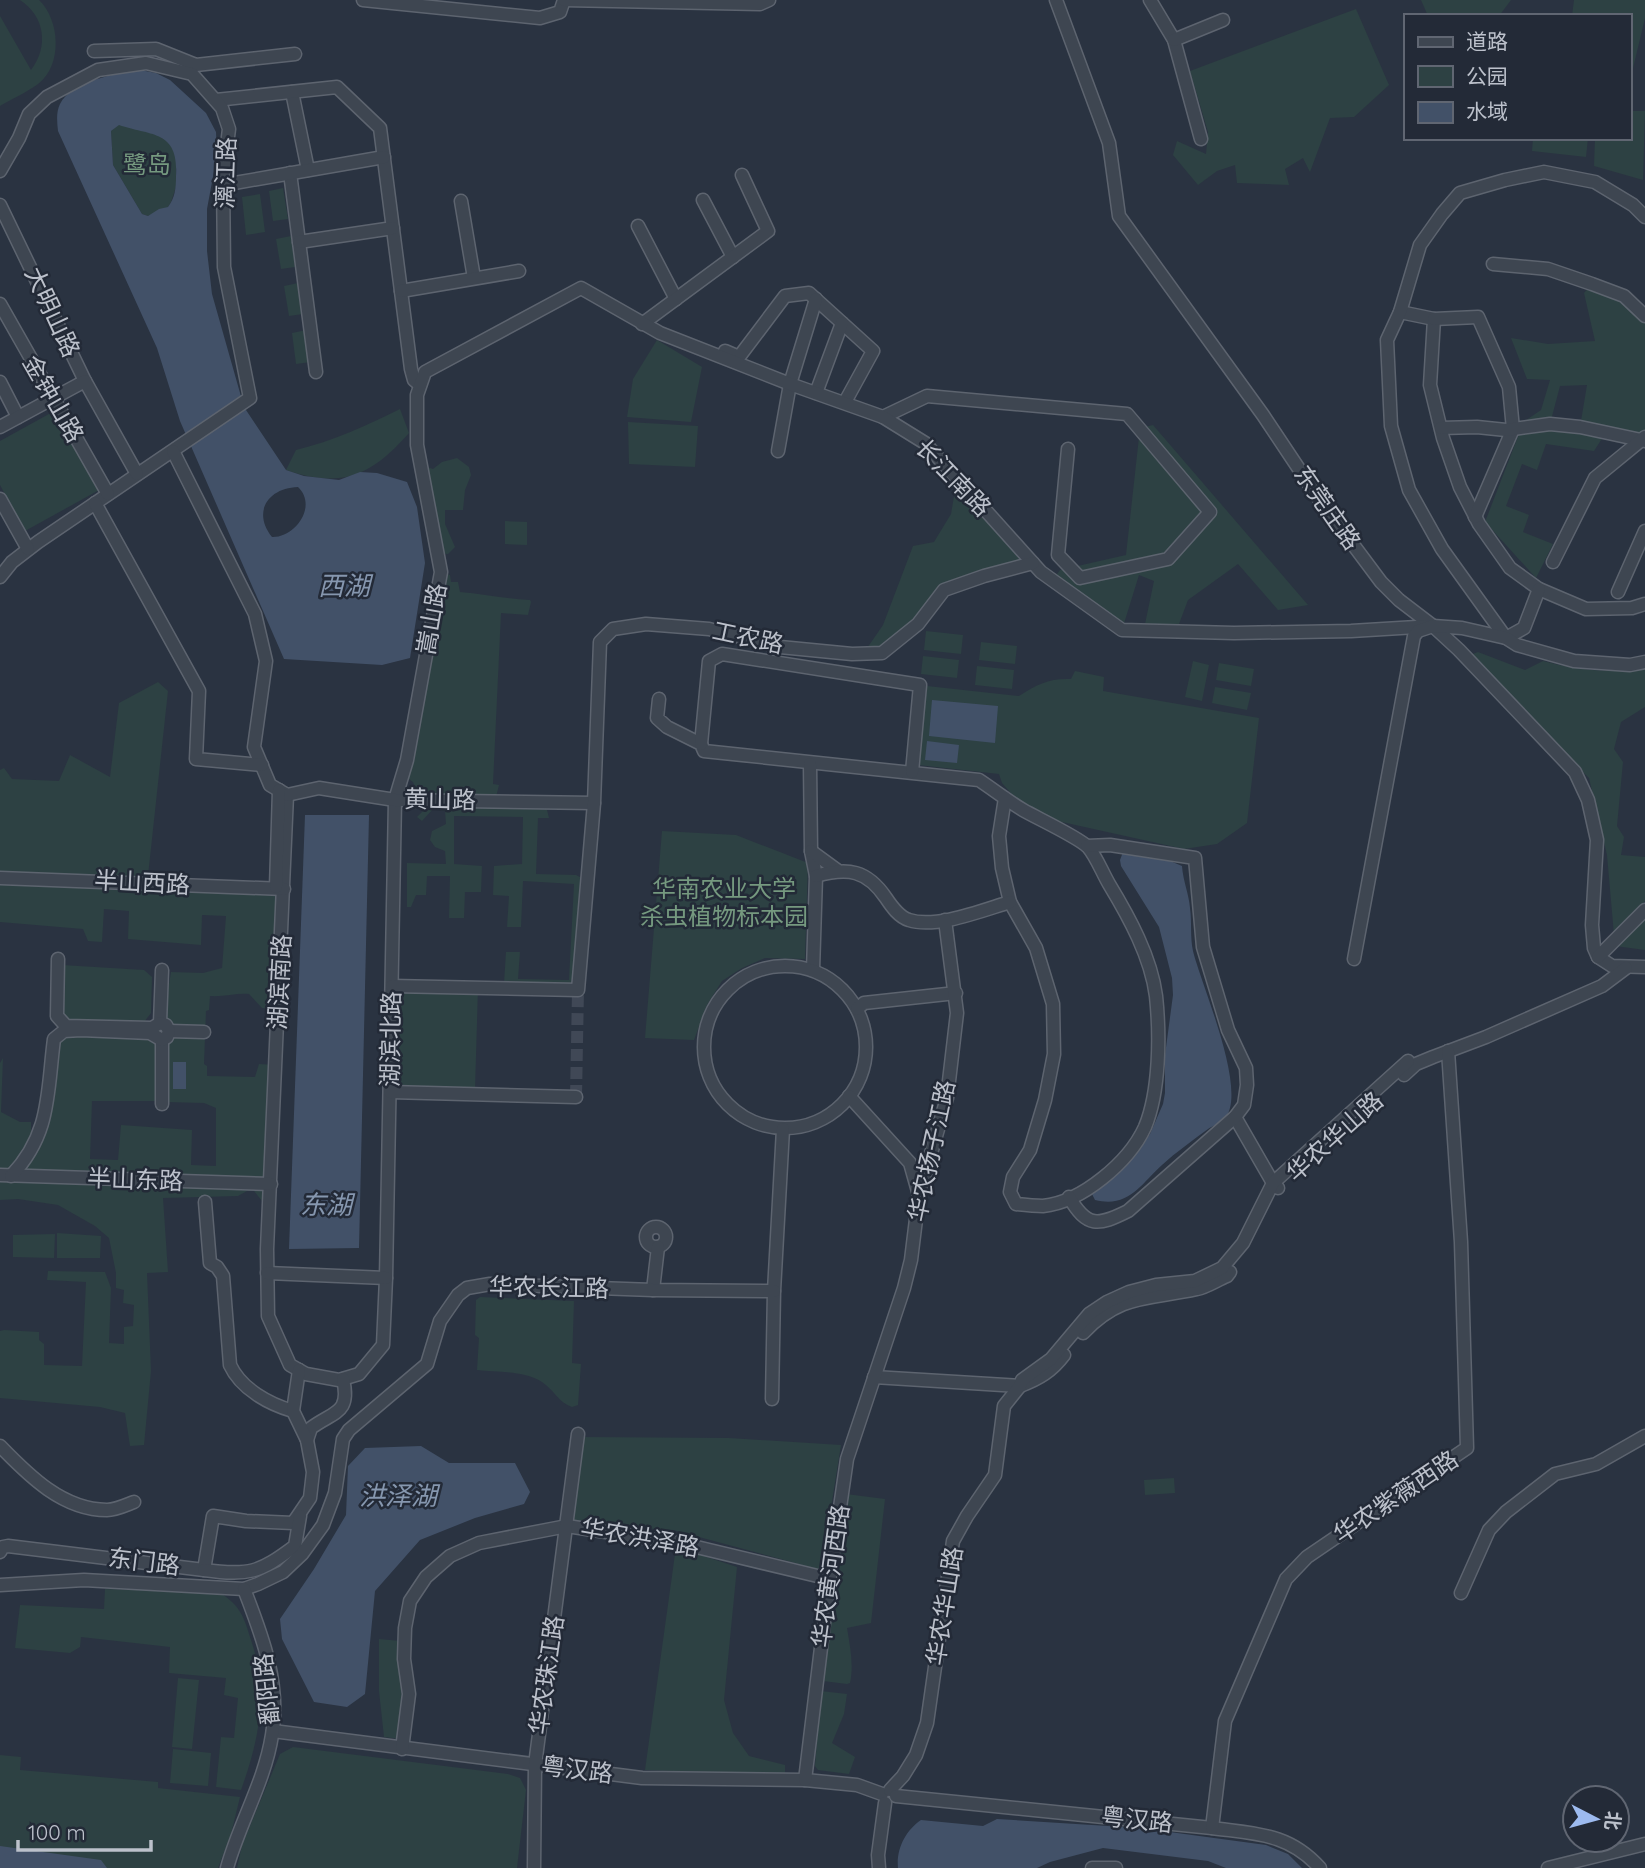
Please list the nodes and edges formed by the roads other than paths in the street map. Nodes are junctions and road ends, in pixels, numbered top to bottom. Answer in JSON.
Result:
{"nodes":[{"id":1,"x":363,"y":0,"type":"edge"},
{"id":2,"x":564,"y":0,"type":"edge"},
{"id":3,"x":769,"y":0,"type":"edge"},
{"id":4,"x":1056,"y":0,"type":"edge"},
{"id":5,"x":1150,"y":0,"type":"edge"},
{"id":6,"x":1223,"y":20,"type":"dead end"},
{"id":7,"x":1174,"y":40,"type":"junction"},
{"id":8,"x":94,"y":51,"type":"dead end"},
{"id":9,"x":295,"y":54,"type":"dead end"},
{"id":10,"x":292,"y":92,"type":"junction"},
{"id":11,"x":216,"y":100,"type":"junction"},
{"id":12,"x":1201,"y":139,"type":"dead end"},
{"id":13,"x":384,"y":157,"type":"junction"},
{"id":14,"x":308,"y":170,"type":"junction"},
{"id":15,"x":0,"y":171,"type":"edge"},
{"id":16,"x":290,"y":173,"type":"junction"},
{"id":17,"x":742,"y":175,"type":"dead end"},
{"id":18,"x":223,"y":185,"type":"junction"},
{"id":19,"x":703,"y":200,"type":"dead end"},
{"id":20,"x":461,"y":201,"type":"dead end"},
{"id":21,"x":0,"y":205,"type":"edge"},
{"id":22,"x":1645,"y":217,"type":"edge"},
{"id":23,"x":638,"y":226,"type":"dead end"},
{"id":24,"x":393,"y":228,"type":"junction"},
{"id":25,"x":299,"y":242,"type":"junction"},
{"id":26,"x":733,"y":257,"type":"junction"},
{"id":27,"x":1493,"y":264,"type":"dead end"},
{"id":28,"x":519,"y":271,"type":"dead end"},
{"id":29,"x":474,"y":278,"type":"junction"},
{"id":30,"x":401,"y":291,"type":"junction"},
{"id":31,"x":676,"y":299,"type":"junction"},
{"id":32,"x":816,"y":299,"type":"junction"},
{"id":33,"x":0,"y":304,"type":"edge"},
{"id":34,"x":1400,"y":312,"type":"junction"},
{"id":35,"x":1645,"y":316,"type":"edge"},
{"id":36,"x":1434,"y":319,"type":"junction"},
{"id":37,"x":842,"y":323,"type":"junction"},
{"id":38,"x":642,"y":324,"type":"junction"},
{"id":39,"x":660,"y":333,"type":"junction"},
{"id":40,"x":316,"y":372,"type":"dead end"},
{"id":41,"x":0,"y":382,"type":"edge"},
{"id":42,"x":85,"y":382,"type":"junction"},
{"id":43,"x":790,"y":384,"type":"junction"},
{"id":44,"x":419,"y":390,"type":"junction"},
{"id":45,"x":816,"y":393,"type":"junction"},
{"id":46,"x":52,"y":399,"type":"junction"},
{"id":47,"x":845,"y":402,"type":"junction"},
{"id":48,"x":18,"y":417,"type":"junction"},
{"id":49,"x":883,"y":417,"type":"junction"},
{"id":50,"x":0,"y":427,"type":"edge"},
{"id":51,"x":1441,"y":428,"type":"junction"},
{"id":52,"x":1513,"y":429,"type":"junction"},
{"id":53,"x":1644,"y":439,"type":"edge"},
{"id":54,"x":1068,"y":449,"type":"dead end"},
{"id":55,"x":173,"y":451,"type":"junction"},
{"id":56,"x":778,"y":451,"type":"dead end"},
{"id":57,"x":136,"y":474,"type":"junction"},
{"id":58,"x":108,"y":494,"type":"junction"},
{"id":59,"x":0,"y":499,"type":"edge"},
{"id":60,"x":95,"y":503,"type":"junction"},
{"id":61,"x":1475,"y":517,"type":"junction"},
{"id":62,"x":1645,"y":529,"type":"edge"},
{"id":63,"x":28,"y":549,"type":"junction"},
{"id":64,"x":6,"y":559,"type":"edge"},
{"id":65,"x":1553,"y":562,"type":"dead end"},
{"id":66,"x":1033,"y":563,"type":"junction"},
{"id":67,"x":0,"y":577,"type":"edge"},
{"id":68,"x":1539,"y":589,"type":"junction"},
{"id":69,"x":1619,"y":592,"type":"dead end"},
{"id":70,"x":1645,"y":604,"type":"edge"},
{"id":71,"x":1433,"y":626,"type":"junction"},
{"id":72,"x":1506,"y":638,"type":"junction"},
{"id":73,"x":1645,"y":662,"type":"edge"},
{"id":74,"x":659,"y":699,"type":"dead end"},
{"id":75,"x":701,"y":744,"type":"junction"},
{"id":76,"x":810,"y":764,"type":"junction"},
{"id":77,"x":262,"y":765,"type":"junction"},
{"id":78,"x":912,"y":772,"type":"junction"},
{"id":79,"x":283,"y":793,"type":"junction"},
{"id":80,"x":1005,"y":798,"type":"junction"},
{"id":81,"x":396,"y":800,"type":"junction"},
{"id":82,"x":594,"y":803,"type":"junction"},
{"id":83,"x":1087,"y":846,"type":"junction"},
{"id":84,"x":811,"y":851,"type":"junction"},
{"id":85,"x":837,"y":870,"type":"junction"},
{"id":86,"x":816,"y":876,"type":"junction"},
{"id":87,"x":0,"y":878,"type":"edge"},
{"id":88,"x":280,"y":889,"type":"junction"},
{"id":89,"x":1010,"y":902,"type":"junction"},
{"id":90,"x":1645,"y":910,"type":"edge"},
{"id":91,"x":944,"y":920,"type":"junction"},
{"id":92,"x":1598,"y":957,"type":"junction"},
{"id":93,"x":58,"y":959,"type":"dead end"},
{"id":94,"x":1354,"y":959,"type":"dead end"},
{"id":95,"x":1645,"y":967,"type":"edge"},
{"id":96,"x":1626,"y":968,"type":"junction"},
{"id":97,"x":162,"y":970,"type":"dead end"},
{"id":98,"x":813,"y":971,"type":"junction"},
{"id":99,"x":392,"y":986,"type":"junction"},
{"id":100,"x":956,"y":993,"type":"junction"},
{"id":101,"x":857,"y":1009,"type":"junction"},
{"id":102,"x":164,"y":1031,"type":"junction"},
{"id":103,"x":204,"y":1032,"type":"dead end"},
{"id":104,"x":1448,"y":1051,"type":"junction"},
{"id":105,"x":390,"y":1092,"type":"junction"},
{"id":106,"x":849,"y":1096,"type":"junction"},
{"id":107,"x":576,"y":1097,"type":"dead end"},
{"id":108,"x":162,"y":1104,"type":"dead end"},
{"id":109,"x":1235,"y":1117,"type":"junction"},
{"id":110,"x":783,"y":1129,"type":"junction"},
{"id":111,"x":6,"y":1176,"type":"edge"},
{"id":112,"x":271,"y":1184,"type":"junction"},
{"id":113,"x":1275,"y":1186,"type":"junction"},
{"id":114,"x":919,"y":1195,"type":"junction"},
{"id":115,"x":1069,"y":1197,"type":"junction"},
{"id":116,"x":205,"y":1202,"type":"dead end"},
{"id":117,"x":658,"y":1247,"type":"dead end"},
{"id":118,"x":267,"y":1273,"type":"junction"},
{"id":119,"x":386,"y":1278,"type":"junction"},
{"id":120,"x":653,"y":1290,"type":"junction"},
{"id":121,"x":774,"y":1291,"type":"junction"},
{"id":122,"x":299,"y":1370,"type":"junction"},
{"id":123,"x":874,"y":1377,"type":"junction"},
{"id":124,"x":344,"y":1379,"type":"junction"},
{"id":125,"x":1020,"y":1386,"type":"junction"},
{"id":126,"x":772,"y":1399,"type":"dead end"},
{"id":127,"x":293,"y":1411,"type":"junction"},
{"id":128,"x":578,"y":1434,"type":"dead end"},
{"id":129,"x":1645,"y":1436,"type":"edge"},
{"id":130,"x":307,"y":1440,"type":"junction"},
{"id":131,"x":0,"y":1446,"type":"edge"},
{"id":132,"x":134,"y":1502,"type":"dead end"},
{"id":133,"x":300,"y":1512,"type":"junction"},
{"id":134,"x":567,"y":1525,"type":"junction"},
{"id":135,"x":0,"y":1552,"type":"edge"},
{"id":136,"x":204,"y":1570,"type":"junction"},
{"id":137,"x":830,"y":1579,"type":"junction"},
{"id":138,"x":0,"y":1585,"type":"edge"},
{"id":139,"x":244,"y":1589,"type":"junction"},
{"id":140,"x":1461,"y":1593,"type":"dead end"},
{"id":141,"x":273,"y":1731,"type":"junction"},
{"id":142,"x":402,"y":1749,"type":"junction"},
{"id":143,"x":534,"y":1765,"type":"junction"},
{"id":144,"x":805,"y":1780,"type":"junction"},
{"id":145,"x":888,"y":1796,"type":"junction"},
{"id":146,"x":1212,"y":1828,"type":"junction"},
{"id":147,"x":1645,"y":1844,"type":"edge"},
{"id":148,"x":227,"y":1868,"type":"edge"},
{"id":149,"x":534,"y":1868,"type":"edge"},
{"id":150,"x":879,"y":1868,"type":"edge"},
{"id":151,"x":1092,"y":1868,"type":"edge"},
{"id":152,"x":1116,"y":1868,"type":"edge"},
{"id":153,"x":1320,"y":1868,"type":"edge"},
{"id":154,"x":1548,"y":1868,"type":"edge"}],
"edges":[{"from":1,"to":2,"type":"street"},
{"from":2,"to":3,"type":"street"},
{"from":4,"to":71,"type":"street","name":"东莞庄路"},
{"from":5,"to":7,"type":"street"},
{"from":6,"to":7,"type":"street"},
{"from":7,"to":12,"type":"street"},
{"from":8,"to":9,"type":"street"},
{"from":10,"to":11,"type":"street","name":"嵩山路"},
{"from":10,"to":13,"type":"street","name":"嵩山路"},
{"from":10,"to":14,"type":"street"},
{"from":11,"to":15,"type":"street","name":"漓江路"},
{"from":11,"to":18,"type":"street","name":"漓江路"},
{"from":13,"to":14,"type":"street"},
{"from":13,"to":24,"type":"street","name":"嵩山路"},
{"from":14,"to":16,"type":"street"},
{"from":16,"to":18,"type":"street"},
{"from":16,"to":25,"type":"street"},
{"from":17,"to":26,"type":"street"},
{"from":18,"to":55,"type":"street","name":"漓江路"},
{"from":19,"to":26,"type":"street"},
{"from":20,"to":29,"type":"street"},
{"from":21,"to":42,"type":"street","name":"大明山路"},
{"from":22,"to":34,"type":"street"},
{"from":23,"to":31,"type":"street"},
{"from":24,"to":25,"type":"street"},
{"from":24,"to":30,"type":"street","name":"嵩山路"},
{"from":25,"to":40,"type":"street"},
{"from":26,"to":31,"type":"street"},
{"from":27,"to":35,"type":"street"},
{"from":28,"to":29,"type":"street"},
{"from":29,"to":30,"type":"street"},
{"from":30,"to":44,"type":"street","name":"嵩山路"},
{"from":31,"to":38,"type":"street"},
{"from":32,"to":37,"type":"street"},
{"from":32,"to":39,"type":"street"},
{"from":32,"to":43,"type":"street"},
{"from":33,"to":46,"type":"street","name":"金钟山路"},
{"from":34,"to":36,"type":"street"},
{"from":34,"to":72,"type":"street"},
{"from":36,"to":51,"type":"street"},
{"from":36,"to":52,"type":"street"},
{"from":37,"to":45,"type":"street"},
{"from":37,"to":47,"type":"street"},
{"from":38,"to":39,"type":"street","name":"长江南路"},
{"from":38,"to":44,"type":"street","name":"长江南路"},
{"from":39,"to":43,"type":"street","name":"长江南路"},
{"from":41,"to":48,"type":"street"},
{"from":42,"to":46,"type":"street"},
{"from":42,"to":57,"type":"street","name":"大明山路"},
{"from":43,"to":45,"type":"street","name":"长江南路"},
{"from":43,"to":56,"type":"street"},
{"from":44,"to":81,"type":"street","name":"嵩山路"},
{"from":45,"to":47,"type":"street","name":"长江南路"},
{"from":46,"to":48,"type":"street"},
{"from":46,"to":58,"type":"street","name":"金钟山路"},
{"from":47,"to":49,"type":"street","name":"长江南路"},
{"from":48,"to":50,"type":"street"},
{"from":49,"to":54,"type":"street"},
{"from":49,"to":66,"type":"street","name":"长江南路"},
{"from":51,"to":52,"type":"street"},
{"from":51,"to":61,"type":"street"},
{"from":52,"to":53,"type":"street"},
{"from":52,"to":61,"type":"street"},
{"from":53,"to":65,"type":"street"},
{"from":55,"to":57,"type":"street"},
{"from":55,"to":77,"type":"street"},
{"from":57,"to":58,"type":"street"},
{"from":58,"to":60,"type":"street"},
{"from":59,"to":63,"type":"street"},
{"from":60,"to":63,"type":"street"},
{"from":60,"to":77,"type":"street"},
{"from":61,"to":68,"type":"street"},
{"from":62,"to":69,"type":"street"},
{"from":63,"to":64,"type":"street"},
{"from":64,"to":67,"type":"street"},
{"from":66,"to":71,"type":"street","name":"长江南路"},
{"from":66,"to":82,"type":"street","name":"工农路"},
{"from":68,"to":70,"type":"street"},
{"from":68,"to":72,"type":"street"},
{"from":71,"to":72,"type":"street","name":"长江南路"},
{"from":71,"to":92,"type":"street","name":"东莞庄路"},
{"from":71,"to":94,"type":"street"},
{"from":72,"to":73,"type":"street","name":"长江南路"},
{"from":74,"to":75,"type":"street"},
{"from":75,"to":76,"type":"street"},
{"from":75,"to":78,"type":"street"},
{"from":76,"to":78,"type":"street"},
{"from":76,"to":84,"type":"street"},
{"from":77,"to":79,"type":"street"},
{"from":78,"to":80,"type":"street"},
{"from":79,"to":81,"type":"street","name":"黄山路"},
{"from":79,"to":88,"type":"street","name":"湖滨南路"},
{"from":80,"to":83,"type":"street"},
{"from":80,"to":89,"type":"street"},
{"from":81,"to":82,"type":"street","name":"黄山路"},
{"from":81,"to":99,"type":"street","name":"湖滨北路"},
{"from":82,"to":99,"type":"street","name":"工农路"},
{"from":83,"to":109,"type":"street"},
{"from":83,"to":115,"type":"street"},
{"from":84,"to":85,"type":"street"},
{"from":84,"to":86,"type":"street"},
{"from":85,"to":86,"type":"street"},
{"from":85,"to":91,"type":"street"},
{"from":86,"to":98,"type":"street"},
{"from":87,"to":88,"type":"street","name":"半山西路"},
{"from":88,"to":112,"type":"street","name":"湖滨南路"},
{"from":89,"to":91,"type":"street"},
{"from":89,"to":115,"type":"street"},
{"from":90,"to":92,"type":"street"},
{"from":91,"to":100,"type":"street","name":"华农扬子江路"},
{"from":92,"to":96,"type":"street"},
{"from":93,"to":102,"type":"street"},
{"from":95,"to":96,"type":"street"},
{"from":96,"to":104,"type":"street","name":"华农华山路"},
{"from":97,"to":102,"type":"street"},
{"from":98,"to":101,"type":"street"},
{"from":98,"to":110,"type":"street"},
{"from":99,"to":105,"type":"street","name":"湖滨北路"},
{"from":100,"to":101,"type":"street"},
{"from":100,"to":114,"type":"street","name":"华农扬子江路"},
{"from":101,"to":106,"type":"street"},
{"from":102,"to":103,"type":"street"},
{"from":102,"to":108,"type":"street"},
{"from":102,"to":111,"type":"street"},
{"from":104,"to":113,"type":"street","name":"华农华山路"},
{"from":104,"to":146,"type":"street","name":"华农紫薇西路"},
{"from":105,"to":107,"type":"street"},
{"from":105,"to":119,"type":"street","name":"湖滨北路"},
{"from":106,"to":110,"type":"street"},
{"from":106,"to":114,"type":"street"},
{"from":109,"to":113,"type":"street"},
{"from":109,"to":115,"type":"street"},
{"from":110,"to":121,"type":"street"},
{"from":111,"to":112,"type":"street","name":"半山东路"},
{"from":112,"to":118,"type":"street","name":"湖滨南路"},
{"from":113,"to":125,"type":"street","name":"华农华山路"},
{"from":114,"to":123,"type":"street","name":"华农扬子江路"},
{"from":116,"to":127,"type":"street"},
{"from":117,"to":120,"type":"street"},
{"from":118,"to":119,"type":"street"},
{"from":118,"to":122,"type":"street","name":"湖滨南路"},
{"from":119,"to":124,"type":"street"},
{"from":120,"to":121,"type":"street","name":"华农长江路"},
{"from":120,"to":139,"type":"street","name":"华农长江路"},
{"from":121,"to":126,"type":"street"},
{"from":122,"to":124,"type":"street"},
{"from":122,"to":127,"type":"street"},
{"from":123,"to":125,"type":"street"},
{"from":123,"to":137,"type":"street","name":"华农黄河西路"},
{"from":124,"to":130,"type":"street"},
{"from":125,"to":145,"type":"street","name":"华农华山路"},
{"from":127,"to":130,"type":"street"},
{"from":128,"to":134,"type":"street","name":"华农珠江路"},
{"from":129,"to":140,"type":"street"},
{"from":130,"to":133,"type":"street"},
{"from":131,"to":132,"type":"street"},
{"from":133,"to":136,"type":"street"},
{"from":133,"to":136,"type":"street","name":"东门路"},
{"from":134,"to":137,"type":"street","name":"华农洪泽路"},
{"from":134,"to":142,"type":"street","name":"华农洪泽路"},
{"from":134,"to":143,"type":"street","name":"华农珠江路"},
{"from":135,"to":136,"type":"street","name":"东门路"},
{"from":137,"to":144,"type":"street","name":"华农黄河西路"},
{"from":138,"to":139,"type":"street"},
{"from":139,"to":141,"type":"street","name":"鄱阳路"},
{"from":141,"to":142,"type":"street","name":"粤汉路"},
{"from":141,"to":148,"type":"street","name":"鄱阳路"},
{"from":142,"to":143,"type":"street","name":"粤汉路"},
{"from":143,"to":144,"type":"street","name":"粤汉路"},
{"from":143,"to":149,"type":"street","name":"华农珠江路"},
{"from":144,"to":145,"type":"street","name":"粤汉路"},
{"from":145,"to":146,"type":"street","name":"粤汉路"},
{"from":145,"to":150,"type":"street"},
{"from":146,"to":153,"type":"street","name":"粤汉路"},
{"from":147,"to":154,"type":"street"},
{"from":151,"to":152,"type":"street"}]}
